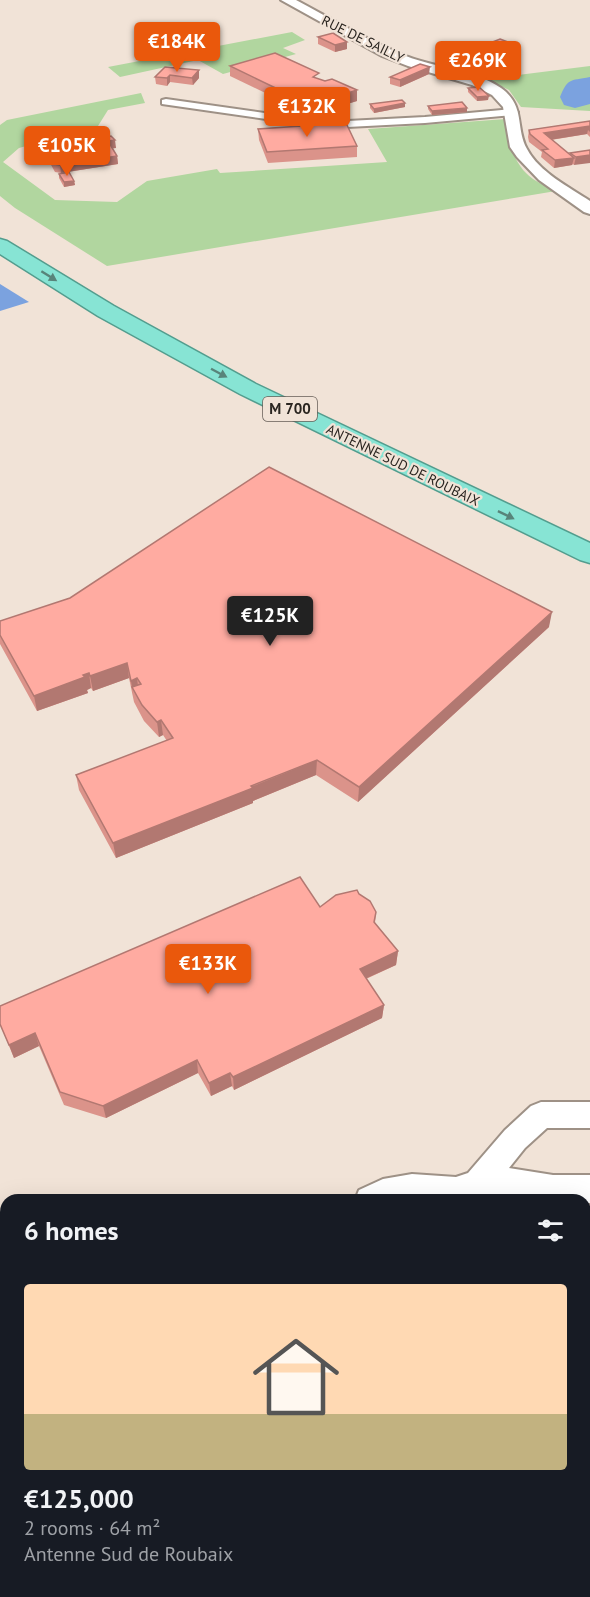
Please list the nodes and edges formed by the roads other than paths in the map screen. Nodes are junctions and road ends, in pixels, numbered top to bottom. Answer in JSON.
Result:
{"nodes":[{"id":1,"x":287,"y":0,"type":"edge"},
{"id":2,"x":166,"y":102,"type":"dead end"},
{"id":3,"x":512,"y":112,"type":"junction"},
{"id":4,"x":590,"y":209,"type":"edge"},
{"id":5,"x":0,"y":224,"type":"edge"},
{"id":6,"x":0,"y":245,"type":"edge"},
{"id":7,"x":590,"y":530,"type":"edge"},
{"id":8,"x":590,"y":554,"type":"edge"},
{"id":9,"x":590,"y":1115,"type":"edge"},
{"id":10,"x":590,"y":1189,"type":"edge"},
{"id":11,"x":488,"y":1193,"type":"edge"},
{"id":12,"x":381,"y":1194,"type":"edge"}],
"edges":[{"from":1,"to":3,"type":"street","name":"RUE DE SAILLY"},
{"from":2,"to":3,"type":"street"},
{"from":3,"to":4,"type":"street"},
{"from":5,"to":7,"type":"highway","name":"ANTENNE SUD DE ROUBAIX","number":"M 700"},
{"from":6,"to":8,"type":"highway","name":"ANTENNE SUD DE ROUBAIX","number":"M 700","one_way":true},
{"from":9,"to":11,"type":"street"},
{"from":10,"to":11,"type":"street"},
{"from":11,"to":12,"type":"street"}]}
